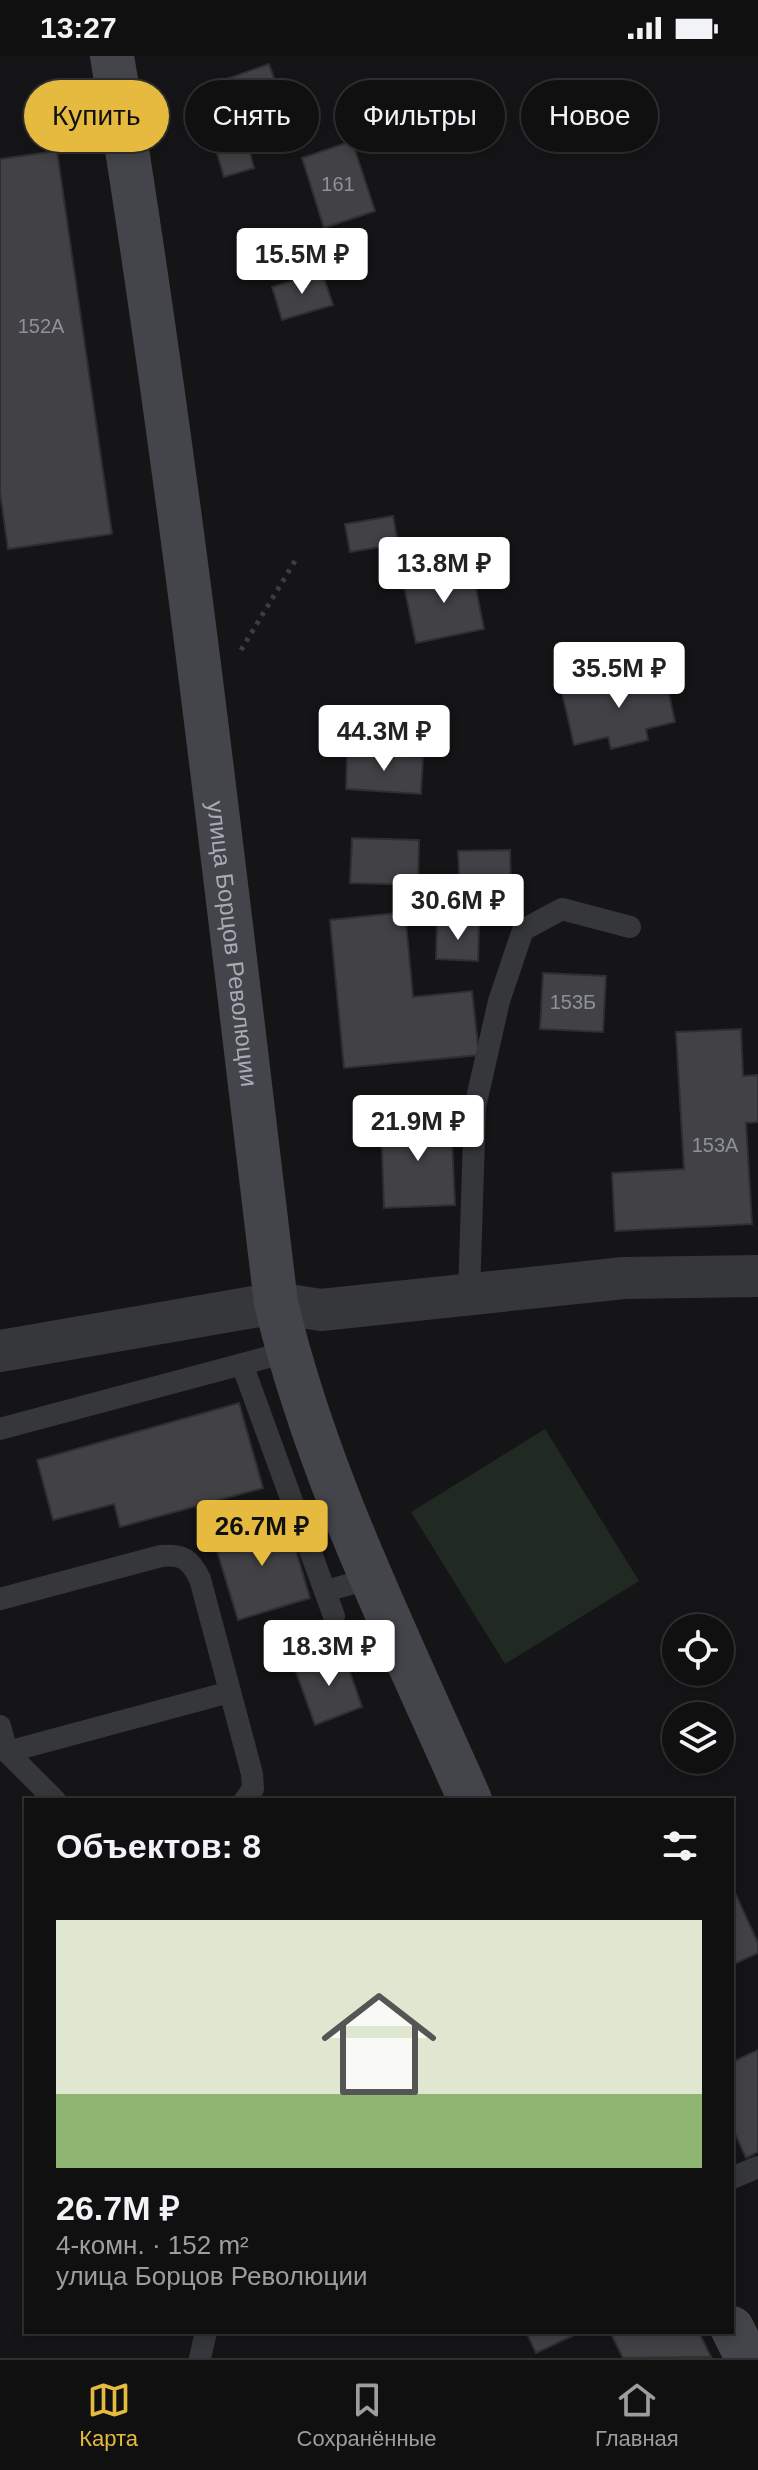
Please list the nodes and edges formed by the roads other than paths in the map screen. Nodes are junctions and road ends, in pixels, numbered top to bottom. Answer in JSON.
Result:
{"nodes":[{"id":1,"x":112,"y":56,"type":"edge"},
{"id":2,"x":630,"y":927,"type":"dead end"},
{"id":3,"x":758,"y":1276,"type":"edge"},
{"id":4,"x":469,"y":1294,"type":"junction"},
{"id":5,"x":276,"y":1303,"type":"junction"},
{"id":6,"x":0,"y":1351,"type":"edge"},
{"id":7,"x":287,"y":1352,"type":"junction"},
{"id":8,"x":242,"y":1364,"type":"junction"},
{"id":9,"x":0,"y":1429,"type":"edge"},
{"id":10,"x":373,"y":1578,"type":"junction"},
{"id":11,"x":325,"y":1591,"type":"junction"},
{"id":12,"x":0,"y":1599,"type":"edge"},
{"id":13,"x":334,"y":1616,"type":"dead end"},
{"id":14,"x":230,"y":1692,"type":"junction"},
{"id":15,"x":0,"y":1726,"type":"edge"},
{"id":16,"x":7,"y":1752,"type":"junction"},
{"id":17,"x":53,"y":1798,"type":"edge"},
{"id":18,"x":246,"y":1798,"type":"edge"},
{"id":19,"x":469,"y":1798,"type":"edge"},
{"id":20,"x":758,"y":2167,"type":"edge"},
{"id":21,"x":734,"y":2177,"type":"edge"},
{"id":22,"x":734,"y":2332,"type":"edge"},
{"id":23,"x":206,"y":2334,"type":"edge"},
{"id":24,"x":200,"y":2358,"type":"edge"},
{"id":25,"x":747,"y":2358,"type":"edge"}],
"edges":[{"from":1,"to":5,"type":"street","name":"улица Борцов Революции"},
{"from":2,"to":4,"type":"lane"},
{"from":3,"to":4,"type":"street"},
{"from":4,"to":5,"type":"street"},
{"from":5,"to":6,"type":"street"},
{"from":5,"to":7,"type":"street","name":"улица Борцов Революции"},
{"from":7,"to":8,"type":"lane"},
{"from":7,"to":10,"type":"street","name":"улица Борцов Революции"},
{"from":8,"to":9,"type":"lane"},
{"from":8,"to":11,"type":"lane"},
{"from":10,"to":11,"type":"lane"},
{"from":10,"to":19,"type":"street","name":"улица Борцов Революции"},
{"from":11,"to":13,"type":"lane"},
{"from":12,"to":14,"type":"lane"},
{"from":14,"to":16,"type":"lane"},
{"from":14,"to":18,"type":"lane"},
{"from":15,"to":16,"type":"lane"},
{"from":16,"to":17,"type":"lane"},
{"from":20,"to":21,"type":"lane"},
{"from":22,"to":25,"type":"street"},
{"from":23,"to":24,"type":"lane"}]}
